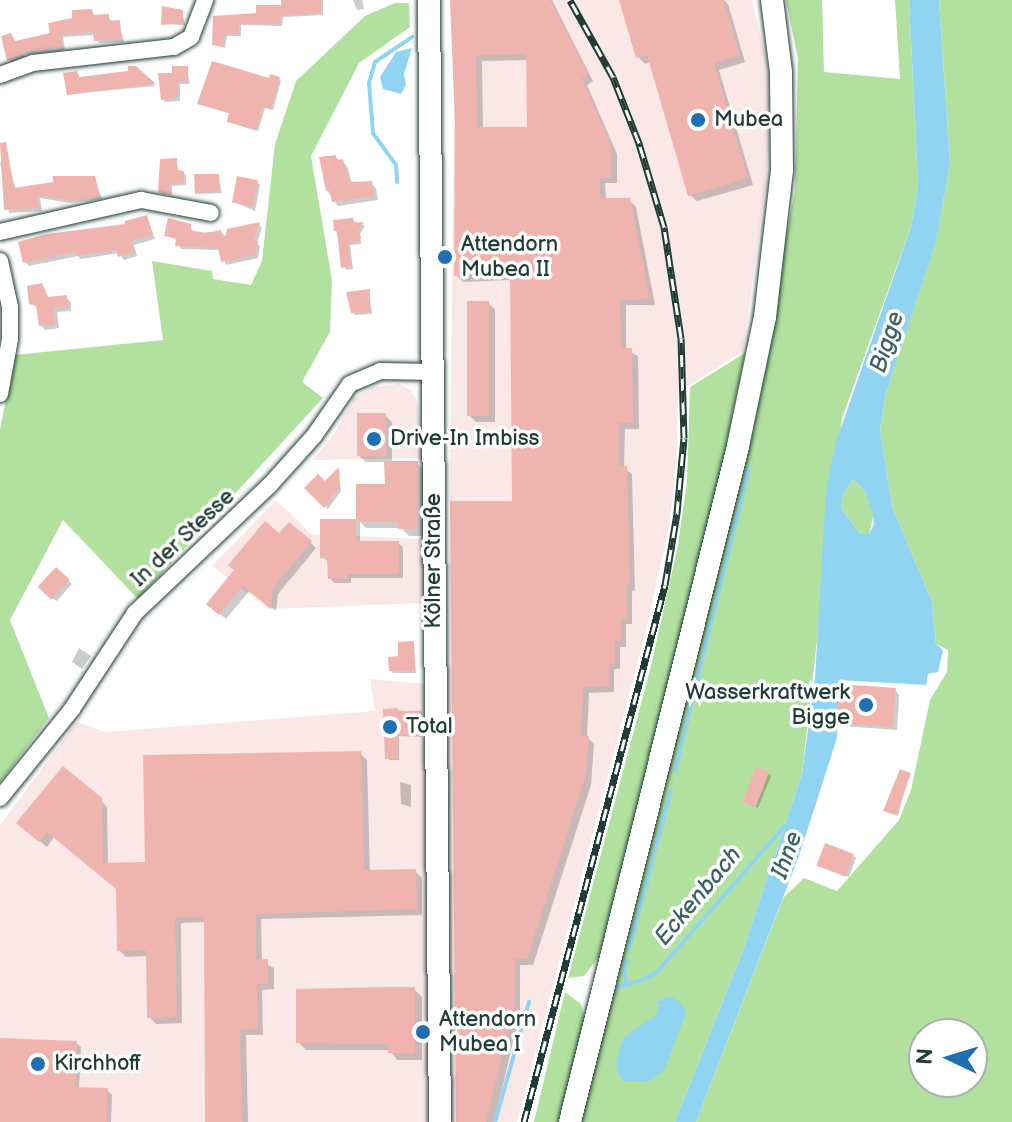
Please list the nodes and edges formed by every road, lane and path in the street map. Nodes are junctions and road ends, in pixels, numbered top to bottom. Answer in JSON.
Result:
{"nodes":[{"id":1,"x":205,"y":0,"type":"edge"},
{"id":2,"x":429,"y":0,"type":"edge"},
{"id":3,"x":772,"y":0,"type":"edge"},
{"id":4,"x":0,"y":75,"type":"edge"},
{"id":5,"x":211,"y":213,"type":"dead end"},
{"id":6,"x":0,"y":232,"type":"edge"},
{"id":7,"x":0,"y":261,"type":"edge"},
{"id":8,"x":434,"y":372,"type":"junction"},
{"id":9,"x":0,"y":394,"type":"edge"},
{"id":10,"x":0,"y":798,"type":"edge"},
{"id":11,"x":440,"y":1122,"type":"edge"},
{"id":12,"x":570,"y":1122,"type":"edge"}],
"edges":[{"from":1,"to":4,"type":"street"},
{"from":2,"to":8,"type":"main road","name":"Kölner Straße"},
{"from":3,"to":12,"type":"main road"},
{"from":5,"to":6,"type":"street"},
{"from":7,"to":9,"type":"street"},
{"from":8,"to":10,"type":"street","name":"In der Stesse"},
{"from":8,"to":11,"type":"main road","name":"Kölner Straße"}]}
